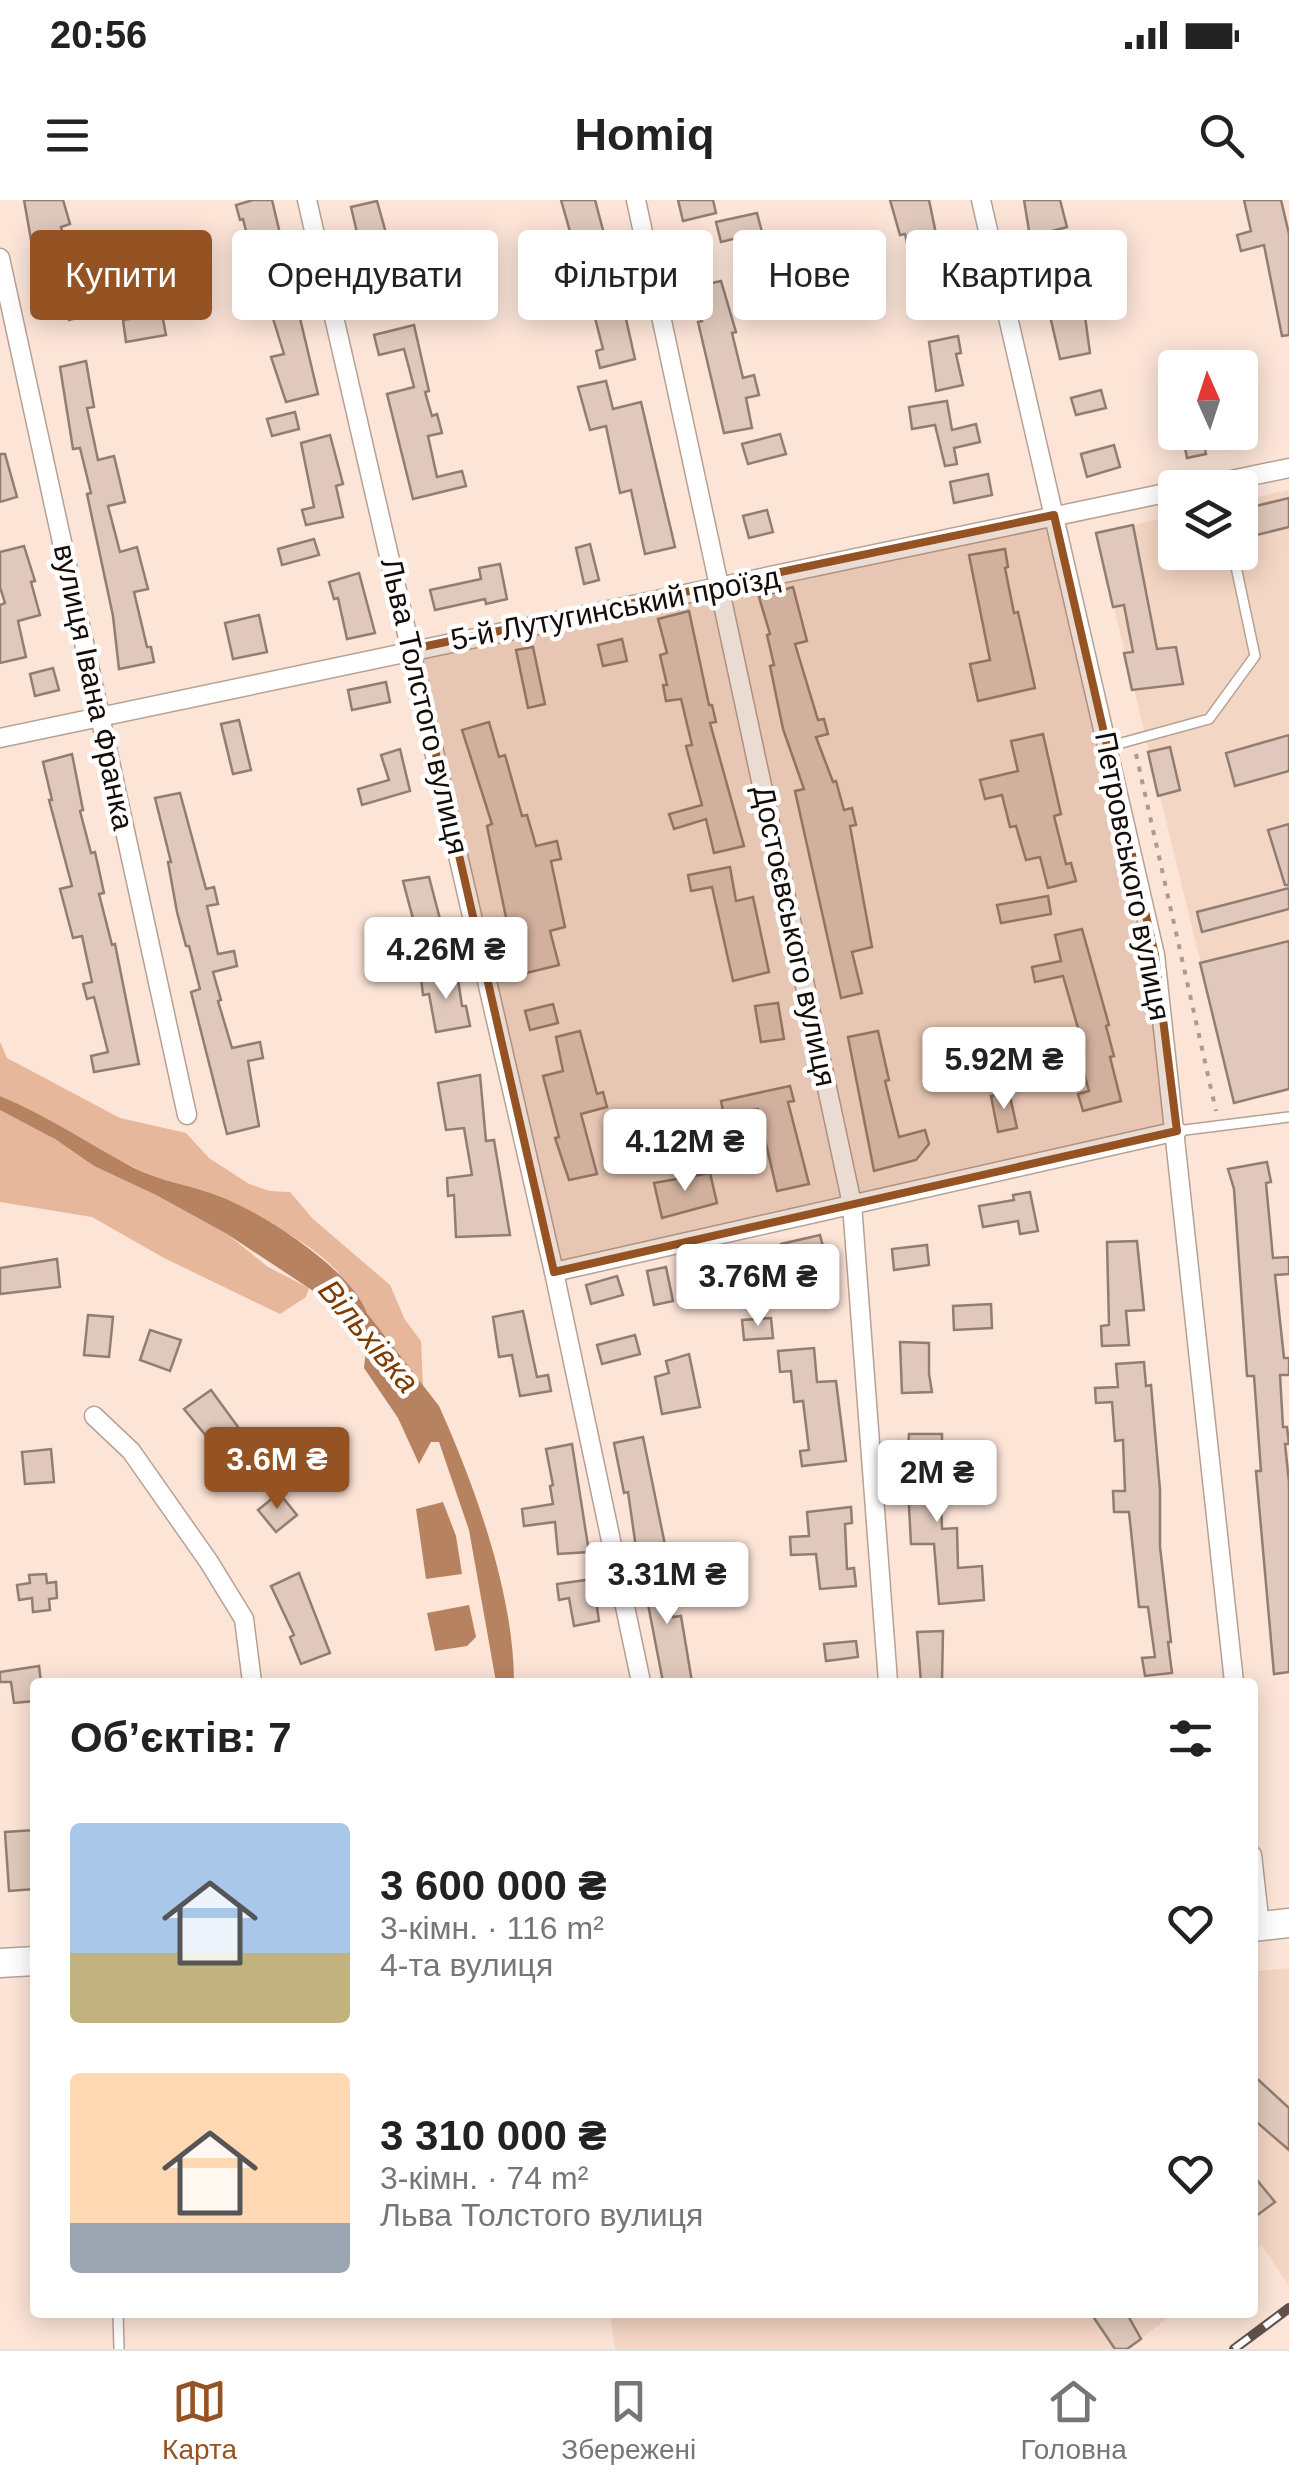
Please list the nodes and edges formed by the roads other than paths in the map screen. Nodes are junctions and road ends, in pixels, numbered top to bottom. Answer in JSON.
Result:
{"nodes":[{"id":1,"x":307,"y":200,"type":"edge"},
{"id":2,"x":636,"y":200,"type":"edge"},
{"id":3,"x":981,"y":200,"type":"edge"},
{"id":4,"x":0,"y":258,"type":"edge"},
{"id":5,"x":1289,"y":468,"type":"edge"},
{"id":6,"x":1258,"y":474,"type":"edge"},
{"id":7,"x":1158,"y":494,"type":"edge"},
{"id":8,"x":1054,"y":515,"type":"junction"},
{"id":9,"x":1237,"y":570,"type":"edge"},
{"id":10,"x":720,"y":588,"type":"junction"},
{"id":11,"x":412,"y":649,"type":"junction"},
{"id":12,"x":101,"y":716,"type":"junction"},
{"id":13,"x":0,"y":738,"type":"edge"},
{"id":14,"x":1107,"y":746,"type":"junction"},
{"id":15,"x":186,"y":1115,"type":"dead end"},
{"id":16,"x":1289,"y":1116,"type":"edge"},
{"id":17,"x":1177,"y":1131,"type":"junction"},
{"id":18,"x":852,"y":1204,"type":"junction"},
{"id":19,"x":554,"y":1272,"type":"junction"},
{"id":20,"x":94,"y":1416,"type":"dead end"},
{"id":21,"x":251,"y":1678,"type":"edge"},
{"id":22,"x":640,"y":1678,"type":"edge"},
{"id":23,"x":888,"y":1678,"type":"edge"},
{"id":24,"x":1234,"y":1678,"type":"edge"},
{"id":25,"x":1289,"y":1923,"type":"edge"},
{"id":26,"x":1258,"y":1927,"type":"edge"},
{"id":27,"x":30,"y":1960,"type":"edge"},
{"id":28,"x":0,"y":1962,"type":"edge"},
{"id":29,"x":118,"y":2318,"type":"edge"},
{"id":30,"x":119,"y":2349,"type":"edge"}],
"edges":[{"from":1,"to":11,"type":"street","name":"Льва Толстого вулиця"},
{"from":2,"to":10,"type":"street","name":"Достоєвського вулиця"},
{"from":3,"to":8,"type":"street","name":"Петровського вулиця"},
{"from":4,"to":12,"type":"street","name":"вулиця Івана Франка"},
{"from":5,"to":6,"type":"street"},
{"from":7,"to":8,"type":"street","name":"5-й Лутугинський проїзд"},
{"from":8,"to":10,"type":"street","name":"5-й Лутугинський проїзд"},
{"from":8,"to":14,"type":"street","name":"Петровського вулиця"},
{"from":9,"to":14,"type":"lane"},
{"from":10,"to":11,"type":"street","name":"5-й Лутугинський проїзд"},
{"from":10,"to":18,"type":"street","name":"Достоєвського вулиця"},
{"from":11,"to":12,"type":"street","name":"5-й Лутугинський проїзд"},
{"from":11,"to":19,"type":"street","name":"Льва Толстого вулиця"},
{"from":12,"to":13,"type":"street","name":"5-й Лутугинський проїзд"},
{"from":12,"to":15,"type":"street","name":"вулиця Івана Франка"},
{"from":14,"to":17,"type":"street","name":"Петровського вулиця"},
{"from":16,"to":17,"type":"lane"},
{"from":17,"to":18,"type":"street"},
{"from":17,"to":24,"type":"street","name":"Петровського вулиця"},
{"from":18,"to":19,"type":"street"},
{"from":18,"to":23,"type":"street","name":"Достоєвського вулиця"},
{"from":19,"to":22,"type":"street","name":"Льва Толстого вулиця"},
{"from":20,"to":21,"type":"street"},
{"from":25,"to":26,"type":"main road"},
{"from":27,"to":28,"type":"main road"},
{"from":29,"to":30,"type":"lane"}]}
